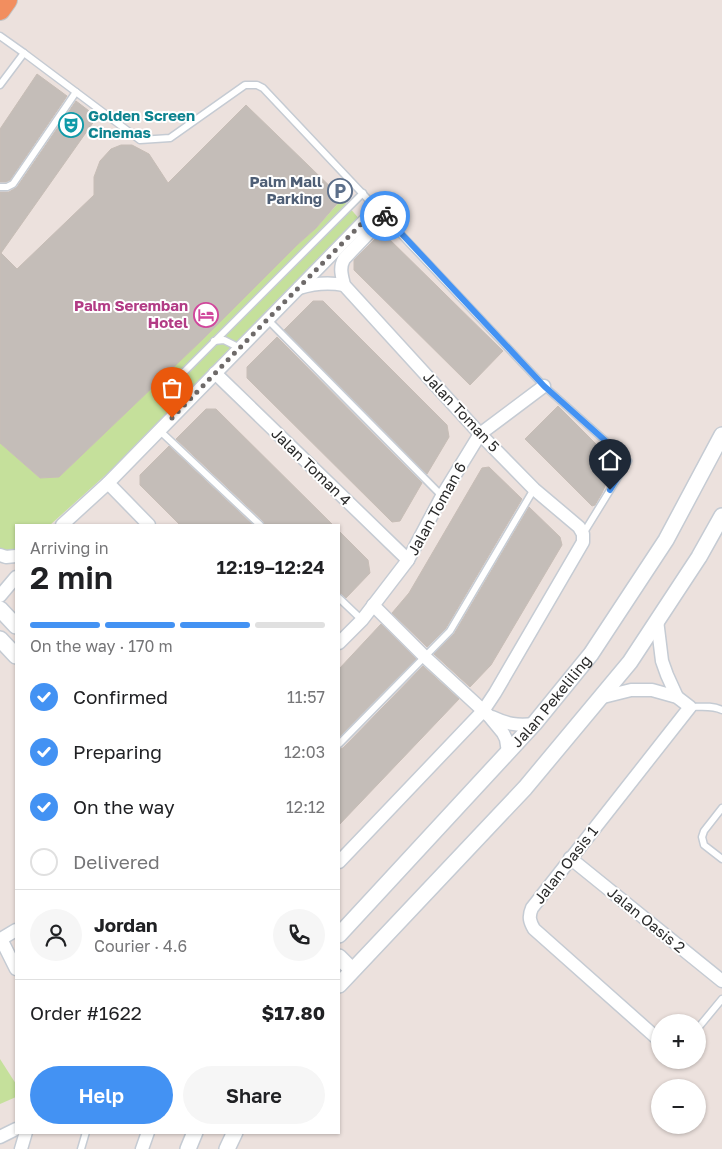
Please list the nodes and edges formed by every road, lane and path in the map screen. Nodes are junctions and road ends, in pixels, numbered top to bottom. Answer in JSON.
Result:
{"nodes":[{"id":1,"x":7,"y":0,"type":"edge"},
{"id":2,"x":0,"y":10,"type":"edge"},
{"id":3,"x":0,"y":36,"type":"edge"},
{"id":4,"x":24,"y":52,"type":"junction"},
{"id":5,"x":0,"y":85,"type":"edge"},
{"id":6,"x":76,"y":92,"type":"junction"},
{"id":7,"x":0,"y":187,"type":"edge"},
{"id":8,"x":363,"y":193,"type":"junction"},
{"id":9,"x":381,"y":212,"type":"junction"},
{"id":10,"x":344,"y":285,"type":"junction"},
{"id":11,"x":298,"y":288,"type":"junction"},
{"id":12,"x":268,"y":320,"type":"junction"},
{"id":13,"x":214,"y":341,"type":"junction"},
{"id":14,"x":240,"y":348,"type":"junction"},
{"id":15,"x":214,"y":374,"type":"junction"},
{"id":16,"x":544,"y":386,"type":"junction"},
{"id":17,"x":172,"y":418,"type":"junction"},
{"id":18,"x":159,"y":430,"type":"junction"},
{"id":19,"x":480,"y":434,"type":"junction"},
{"id":20,"x":722,"y":435,"type":"edge"},
{"id":21,"x":108,"y":483,"type":"junction"},
{"id":22,"x":534,"y":489,"type":"junction"},
{"id":23,"x":442,"y":496,"type":"junction"},
{"id":24,"x":722,"y":516,"type":"edge"},
{"id":25,"x":63,"y":524,"type":"edge"},
{"id":26,"x":147,"y":524,"type":"edge"},
{"id":27,"x":259,"y":524,"type":"edge"},
{"id":28,"x":583,"y":534,"type":"junction"},
{"id":29,"x":0,"y":555,"type":"edge"},
{"id":30,"x":15,"y":556,"type":"edge"},
{"id":31,"x":408,"y":560,"type":"junction"},
{"id":32,"x":14,"y":585,"type":"edge"},
{"id":33,"x":0,"y":596,"type":"edge"},
{"id":34,"x":340,"y":599,"type":"edge"},
{"id":35,"x":373,"y":605,"type":"junction"},
{"id":36,"x":0,"y":609,"type":"edge"},
{"id":37,"x":362,"y":620,"type":"junction"},
{"id":38,"x":657,"y":620,"type":"junction"},
{"id":39,"x":15,"y":625,"type":"edge"},
{"id":40,"x":0,"y":639,"type":"edge"},
{"id":41,"x":340,"y":642,"type":"edge"},
{"id":42,"x":15,"y":655,"type":"edge"},
{"id":43,"x":425,"y":657,"type":"junction"},
{"id":44,"x":677,"y":697,"type":"junction"},
{"id":45,"x":599,"y":698,"type":"junction"},
{"id":46,"x":690,"y":707,"type":"junction"},
{"id":47,"x":722,"y":710,"type":"edge"},
{"id":48,"x":486,"y":713,"type":"junction"},
{"id":49,"x":534,"y":724,"type":"junction"},
{"id":50,"x":340,"y":743,"type":"edge"},
{"id":51,"x":508,"y":752,"type":"junction"},
{"id":52,"x":722,"y":808,"type":"edge"},
{"id":53,"x":570,"y":858,"type":"junction"},
{"id":54,"x":722,"y":859,"type":"edge"},
{"id":55,"x":340,"y":861,"type":"edge"},
{"id":56,"x":15,"y":931,"type":"edge"},
{"id":57,"x":340,"y":934,"type":"edge"},
{"id":58,"x":1,"y":940,"type":"edge"},
{"id":59,"x":340,"y":958,"type":"edge"},
{"id":60,"x":15,"y":967,"type":"edge"},
{"id":61,"x":352,"y":970,"type":"junction"},
{"id":62,"x":722,"y":981,"type":"edge"},
{"id":63,"x":340,"y":984,"type":"edge"},
{"id":64,"x":722,"y":999,"type":"edge"},
{"id":65,"x":706,"y":1018,"type":"edge"},
{"id":66,"x":651,"y":1033,"type":"edge"},
{"id":67,"x":15,"y":1129,"type":"edge"},
{"id":68,"x":25,"y":1134,"type":"edge"},
{"id":69,"x":85,"y":1134,"type":"edge"},
{"id":70,"x":147,"y":1134,"type":"edge"},
{"id":71,"x":194,"y":1134,"type":"edge"},
{"id":72,"x":234,"y":1134,"type":"edge"},
{"id":73,"x":0,"y":1138,"type":"edge"},
{"id":74,"x":21,"y":1149,"type":"edge"},
{"id":75,"x":81,"y":1149,"type":"edge"},
{"id":76,"x":142,"y":1149,"type":"edge"},
{"id":77,"x":188,"y":1149,"type":"edge"},
{"id":78,"x":226,"y":1149,"type":"edge"}],
"edges":[{"from":1,"to":2,"type":"highway"},
{"from":3,"to":4,"type":"lane"},
{"from":4,"to":5,"type":"lane"},
{"from":4,"to":6,"type":"lane"},
{"from":6,"to":7,"type":"lane"},
{"from":6,"to":8,"type":"lane"},
{"from":8,"to":9,"type":"lane"},
{"from":8,"to":13,"type":"lane"},
{"from":9,"to":10,"type":"street"},
{"from":9,"to":11,"type":"street"},
{"from":9,"to":16,"type":"lane"},
{"from":10,"to":11,"type":"street"},
{"from":10,"to":19,"type":"street","name":"Jalan Toman 5"},
{"from":11,"to":12,"type":"street"},
{"from":12,"to":14,"type":"street"},
{"from":12,"to":23,"type":"lane"},
{"from":13,"to":14,"type":"lane"},
{"from":13,"to":17,"type":"lane"},
{"from":14,"to":15,"type":"street"},
{"from":15,"to":17,"type":"street"},
{"from":15,"to":31,"type":"street","name":"Jalan Toman 4"},
{"from":16,"to":19,"type":"street","name":"Jalan Toman 6"},
{"from":16,"to":28,"type":"lane"},
{"from":17,"to":18,"type":"street"},
{"from":18,"to":21,"type":"street"},
{"from":18,"to":27,"type":"lane"},
{"from":19,"to":22,"type":"street","name":"Jalan Toman 5"},
{"from":19,"to":23,"type":"street","name":"Jalan Toman 6"},
{"from":20,"to":49,"type":"street","name":"Jalan Pekeliling"},
{"from":21,"to":25,"type":"street"},
{"from":21,"to":26,"type":"street"},
{"from":22,"to":28,"type":"street","name":"Jalan Toman 5"},
{"from":22,"to":43,"type":"lane"},
{"from":23,"to":31,"type":"street","name":"Jalan Toman 6"},
{"from":24,"to":38,"type":"street"},
{"from":28,"to":48,"type":"street"},
{"from":29,"to":30,"type":"street"},
{"from":31,"to":35,"type":"street","name":"Jalan Toman 6"},
{"from":32,"to":33,"type":"street"},
{"from":34,"to":37,"type":"lane"},
{"from":35,"to":37,"type":"street","name":"Jalan Toman 6"},
{"from":35,"to":43,"type":"street"},
{"from":36,"to":39,"type":"street"},
{"from":37,"to":41,"type":"street","name":"Jalan Toman 6"},
{"from":38,"to":44,"type":"street"},
{"from":38,"to":45,"type":"street"},
{"from":40,"to":42,"type":"street"},
{"from":43,"to":48,"type":"street"},
{"from":43,"to":50,"type":"lane"},
{"from":44,"to":45,"type":"street"},
{"from":44,"to":46,"type":"street"},
{"from":45,"to":61,"type":"street"},
{"from":46,"to":47,"type":"lane"},
{"from":46,"to":53,"type":"street","name":"Jalan Oasis 1"},
{"from":48,"to":49,"type":"street"},
{"from":48,"to":51,"type":"street"},
{"from":48,"to":55,"type":"street"},
{"from":49,"to":51,"type":"street","name":"Jalan Pekeliling"},
{"from":51,"to":57,"type":"street","name":"Jalan Pekeliling"},
{"from":52,"to":54,"type":"lane"},
{"from":53,"to":62,"type":"street","name":"Jalan Oasis 2"},
{"from":53,"to":66,"type":"street","name":"Jalan Oasis 1"},
{"from":56,"to":58,"type":"street"},
{"from":58,"to":60,"type":"street"},
{"from":59,"to":61,"type":"street"},
{"from":61,"to":63,"type":"street"},
{"from":64,"to":65,"type":"lane"},
{"from":67,"to":73,"type":"street"},
{"from":68,"to":74,"type":"street"},
{"from":69,"to":75,"type":"lane"},
{"from":70,"to":76,"type":"street"},
{"from":71,"to":77,"type":"street"},
{"from":72,"to":78,"type":"street"}]}
